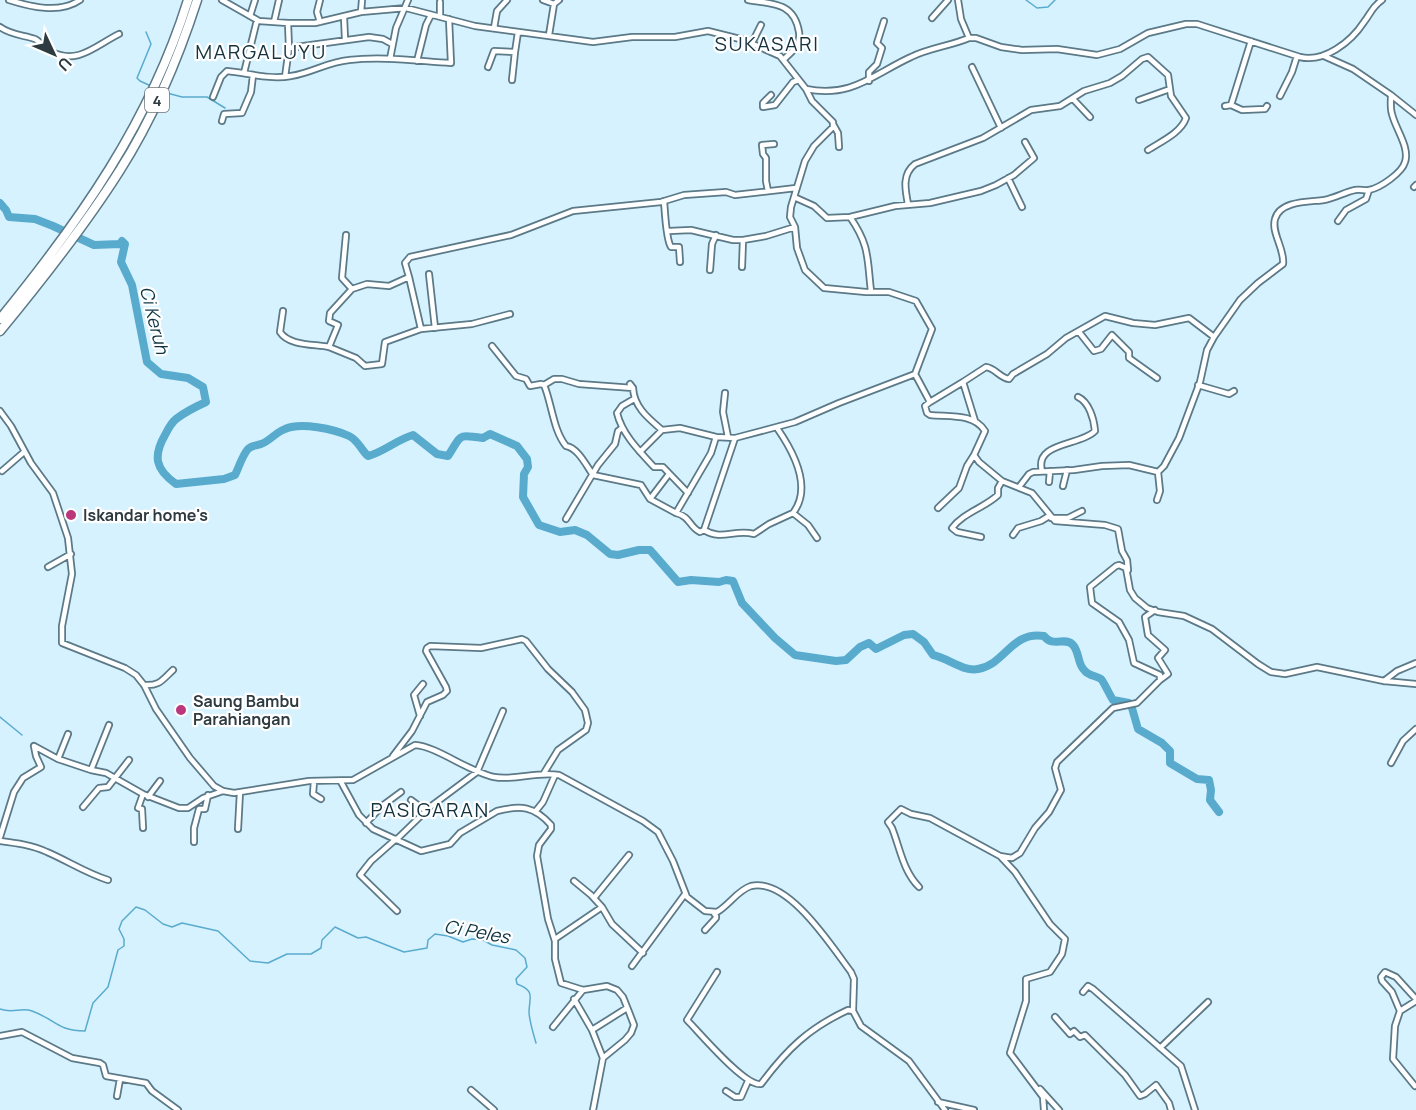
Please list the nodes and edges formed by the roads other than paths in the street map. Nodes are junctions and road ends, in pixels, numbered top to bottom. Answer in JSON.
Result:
{"nodes":[{"id":1,"x":9,"y":0,"type":"edge"},
{"id":2,"x":80,"y":0,"type":"edge"},
{"id":3,"x":188,"y":0,"type":"edge"},
{"id":4,"x":197,"y":0,"type":"edge"},
{"id":5,"x":222,"y":0,"type":"edge"},
{"id":6,"x":255,"y":0,"type":"edge"},
{"id":7,"x":279,"y":0,"type":"edge"},
{"id":8,"x":320,"y":0,"type":"edge"},
{"id":9,"x":362,"y":0,"type":"edge"},
{"id":10,"x":408,"y":0,"type":"edge"},
{"id":11,"x":507,"y":0,"type":"edge"},
{"id":12,"x":543,"y":0,"type":"edge"},
{"id":13,"x":748,"y":0,"type":"edge"},
{"id":14,"x":948,"y":0,"type":"edge"},
{"id":15,"x":958,"y":0,"type":"edge"},
{"id":16,"x":1382,"y":0,"type":"edge"},
{"id":17,"x":440,"y":2,"type":"dead end"},
{"id":18,"x":556,"y":2,"type":"edge"},
{"id":19,"x":406,"y":8,"type":"junction"},
{"id":20,"x":361,"y":12,"type":"junction"},
{"id":21,"x":431,"y":15,"type":"junction"},
{"id":22,"x":250,"y":16,"type":"junction"},
{"id":23,"x":440,"y":16,"type":"junction"},
{"id":24,"x":344,"y":17,"type":"junction"},
{"id":25,"x":932,"y":18,"type":"dead end"},
{"id":26,"x":449,"y":19,"type":"junction"},
{"id":27,"x":257,"y":20,"type":"junction"},
{"id":28,"x":274,"y":21,"type":"junction"},
{"id":29,"x":884,"y":21,"type":"dead end"},
{"id":30,"x":320,"y":22,"type":"junction"},
{"id":31,"x":288,"y":23,"type":"junction"},
{"id":32,"x":761,"y":26,"type":"dead end"},
{"id":33,"x":0,"y":27,"type":"edge"},
{"id":34,"x":494,"y":28,"type":"junction"},
{"id":35,"x":518,"y":32,"type":"junction"},
{"id":36,"x":119,"y":34,"type":"dead end"},
{"id":37,"x":549,"y":35,"type":"junction"},
{"id":38,"x":969,"y":38,"type":"junction"},
{"id":39,"x":345,"y":39,"type":"junction"},
{"id":40,"x":1251,"y":42,"type":"junction"},
{"id":41,"x":752,"y":43,"type":"junction"},
{"id":42,"x":392,"y":44,"type":"junction"},
{"id":43,"x":289,"y":48,"type":"junction"},
{"id":44,"x":515,"y":52,"type":"junction"},
{"id":45,"x":1297,"y":56,"type":"junction"},
{"id":46,"x":1324,"y":56,"type":"junction"},
{"id":47,"x":390,"y":59,"type":"junction"},
{"id":48,"x":784,"y":59,"type":"junction"},
{"id":49,"x":417,"y":61,"type":"junction"},
{"id":50,"x":488,"y":67,"type":"dead end"},
{"id":51,"x":972,"y":67,"type":"dead end"},
{"id":52,"x":244,"y":73,"type":"junction"},
{"id":53,"x":253,"y":75,"type":"junction"},
{"id":54,"x":285,"y":77,"type":"junction"},
{"id":55,"x":512,"y":80,"type":"dead end"},
{"id":56,"x":799,"y":80,"type":"junction"},
{"id":57,"x":869,"y":81,"type":"junction"},
{"id":58,"x":1170,"y":88,"type":"junction"},
{"id":59,"x":806,"y":89,"type":"junction"},
{"id":60,"x":771,"y":95,"type":"dead end"},
{"id":61,"x":1391,"y":95,"type":"junction"},
{"id":62,"x":1280,"y":96,"type":"dead end"},
{"id":63,"x":213,"y":97,"type":"dead end"},
{"id":64,"x":1073,"y":99,"type":"junction"},
{"id":65,"x":1139,"y":100,"type":"dead end"},
{"id":66,"x":1267,"y":106,"type":"dead end"},
{"id":67,"x":763,"y":107,"type":"junction"},
{"id":68,"x":764,"y":115,"type":"dead end"},
{"id":69,"x":1416,"y":115,"type":"edge"},
{"id":70,"x":1090,"y":117,"type":"dead end"},
{"id":71,"x":222,"y":122,"type":"dead end"},
{"id":72,"x":833,"y":124,"type":"junction"},
{"id":73,"x":1001,"y":128,"type":"junction"},
{"id":74,"x":1025,"y":142,"type":"dead end"},
{"id":75,"x":774,"y":144,"type":"dead end"},
{"id":76,"x":839,"y":147,"type":"dead end"},
{"id":77,"x":1148,"y":150,"type":"dead end"},
{"id":78,"x":1008,"y":178,"type":"junction"},
{"id":79,"x":796,"y":188,"type":"junction"},
{"id":80,"x":1369,"y":190,"type":"junction"},
{"id":81,"x":768,"y":191,"type":"junction"},
{"id":82,"x":101,"y":192,"type":"junction"},
{"id":83,"x":794,"y":197,"type":"junction"},
{"id":84,"x":664,"y":201,"type":"junction"},
{"id":85,"x":908,"y":204,"type":"junction"},
{"id":86,"x":1022,"y":207,"type":"dead end"},
{"id":87,"x":850,"y":217,"type":"junction"},
{"id":88,"x":1338,"y":221,"type":"dead end"},
{"id":89,"x":795,"y":227,"type":"junction"},
{"id":90,"x":669,"y":231,"type":"junction"},
{"id":91,"x":346,"y":235,"type":"dead end"},
{"id":92,"x":716,"y":235,"type":"junction"},
{"id":93,"x":743,"y":240,"type":"junction"},
{"id":94,"x":680,"y":262,"type":"dead end"},
{"id":95,"x":742,"y":267,"type":"dead end"},
{"id":96,"x":710,"y":270,"type":"dead end"},
{"id":97,"x":429,"y":274,"type":"dead end"},
{"id":98,"x":409,"y":277,"type":"junction"},
{"id":99,"x":35,"y":282,"type":"junction"},
{"id":100,"x":352,"y":289,"type":"junction"},
{"id":101,"x":871,"y":291,"type":"junction"},
{"id":102,"x":283,"y":311,"type":"dead end"},
{"id":103,"x":510,"y":314,"type":"dead end"},
{"id":104,"x":0,"y":319,"type":"edge"},
{"id":105,"x":435,"y":328,"type":"junction"},
{"id":106,"x":421,"y":329,"type":"junction"},
{"id":107,"x":0,"y":331,"type":"edge"},
{"id":108,"x":1079,"y":332,"type":"junction"},
{"id":109,"x":1214,"y":337,"type":"junction"},
{"id":110,"x":492,"y":346,"type":"dead end"},
{"id":111,"x":329,"y":347,"type":"junction"},
{"id":112,"x":915,"y":374,"type":"junction"},
{"id":113,"x":1157,"y":378,"type":"dead end"},
{"id":114,"x":963,"y":382,"type":"junction"},
{"id":115,"x":544,"y":385,"type":"junction"},
{"id":116,"x":1198,"y":385,"type":"junction"},
{"id":117,"x":1234,"y":391,"type":"dead end"},
{"id":118,"x":725,"y":393,"type":"dead end"},
{"id":119,"x":1078,"y":397,"type":"dead end"},
{"id":120,"x":634,"y":399,"type":"junction"},
{"id":121,"x":930,"y":402,"type":"junction"},
{"id":122,"x":0,"y":411,"type":"edge"},
{"id":123,"x":975,"y":421,"type":"junction"},
{"id":124,"x":622,"y":428,"type":"junction"},
{"id":125,"x":777,"y":428,"type":"junction"},
{"id":126,"x":662,"y":430,"type":"junction"},
{"id":127,"x":716,"y":437,"type":"junction"},
{"id":128,"x":728,"y":437,"type":"junction"},
{"id":129,"x":735,"y":438,"type":"junction"},
{"id":130,"x":24,"y":452,"type":"junction"},
{"id":131,"x":640,"y":452,"type":"junction"},
{"id":132,"x":974,"y":455,"type":"junction"},
{"id":133,"x":1067,"y":470,"type":"junction"},
{"id":134,"x":2,"y":471,"type":"dead end"},
{"id":135,"x":1042,"y":471,"type":"junction"},
{"id":136,"x":1050,"y":471,"type":"junction"},
{"id":137,"x":1158,"y":472,"type":"junction"},
{"id":138,"x":669,"y":474,"type":"junction"},
{"id":139,"x":593,"y":475,"type":"junction"},
{"id":140,"x":1002,"y":482,"type":"junction"},
{"id":141,"x":1048,"y":482,"type":"dead end"},
{"id":142,"x":1063,"y":486,"type":"dead end"},
{"id":143,"x":1019,"y":487,"type":"junction"},
{"id":144,"x":688,"y":493,"type":"junction"},
{"id":145,"x":650,"y":499,"type":"junction"},
{"id":146,"x":1157,"y":500,"type":"dead end"},
{"id":147,"x":938,"y":508,"type":"dead end"},
{"id":148,"x":1082,"y":511,"type":"dead end"},
{"id":149,"x":676,"y":513,"type":"junction"},
{"id":150,"x":793,"y":513,"type":"junction"},
{"id":151,"x":1050,"y":517,"type":"junction"},
{"id":152,"x":566,"y":519,"type":"dead end"},
{"id":153,"x":704,"y":530,"type":"junction"},
{"id":154,"x":1013,"y":535,"type":"dead end"},
{"id":155,"x":981,"y":537,"type":"dead end"},
{"id":156,"x":817,"y":538,"type":"dead end"},
{"id":157,"x":71,"y":554,"type":"junction"},
{"id":158,"x":48,"y":567,"type":"dead end"},
{"id":159,"x":1128,"y":570,"type":"junction"},
{"id":160,"x":1155,"y":610,"type":"junction"},
{"id":161,"x":1416,"y":663,"type":"edge"},
{"id":162,"x":173,"y":670,"type":"dead end"},
{"id":163,"x":1160,"y":680,"type":"junction"},
{"id":164,"x":1384,"y":681,"type":"junction"},
{"id":165,"x":423,"y":684,"type":"dead end"},
{"id":166,"x":1416,"y":684,"type":"edge"},
{"id":167,"x":144,"y":685,"type":"junction"},
{"id":168,"x":503,"y":711,"type":"dead end"},
{"id":169,"x":420,"y":716,"type":"junction"},
{"id":170,"x":109,"y":725,"type":"dead end"},
{"id":171,"x":1416,"y":729,"type":"edge"},
{"id":172,"x":68,"y":734,"type":"dead end"},
{"id":173,"x":392,"y":758,"type":"junction"},
{"id":174,"x":58,"y":759,"type":"junction"},
{"id":175,"x":129,"y":760,"type":"dead end"},
{"id":176,"x":1391,"y":763,"type":"dead end"},
{"id":177,"x":91,"y":770,"type":"junction"},
{"id":178,"x":477,"y":772,"type":"junction"},
{"id":179,"x":544,"y":773,"type":"junction"},
{"id":180,"x":555,"y":774,"type":"junction"},
{"id":181,"x":116,"y":779,"type":"junction"},
{"id":182,"x":160,"y":781,"type":"dead end"},
{"id":183,"x":314,"y":781,"type":"junction"},
{"id":184,"x":341,"y":782,"type":"junction"},
{"id":185,"x":223,"y":791,"type":"junction"},
{"id":186,"x":240,"y":792,"type":"junction"},
{"id":187,"x":401,"y":792,"type":"dead end"},
{"id":188,"x":145,"y":795,"type":"junction"},
{"id":189,"x":208,"y":795,"type":"junction"},
{"id":190,"x":321,"y":799,"type":"dead end"},
{"id":191,"x":411,"y":800,"type":"dead end"},
{"id":192,"x":83,"y":807,"type":"dead end"},
{"id":193,"x":426,"y":811,"type":"junction"},
{"id":194,"x":536,"y":812,"type":"junction"},
{"id":195,"x":366,"y":823,"type":"junction"},
{"id":196,"x":143,"y":828,"type":"dead end"},
{"id":197,"x":238,"y":829,"type":"dead end"},
{"id":198,"x":0,"y":837,"type":"edge"},
{"id":199,"x":397,"y":839,"type":"junction"},
{"id":200,"x":0,"y":841,"type":"edge"},
{"id":201,"x":194,"y":842,"type":"dead end"},
{"id":202,"x":629,"y":855,"type":"dead end"},
{"id":203,"x":1000,"y":856,"type":"junction"},
{"id":204,"x":108,"y":880,"type":"dead end"},
{"id":205,"x":574,"y":881,"type":"dead end"},
{"id":206,"x":919,"y":887,"type":"dead end"},
{"id":207,"x":685,"y":894,"type":"junction"},
{"id":208,"x":594,"y":898,"type":"junction"},
{"id":209,"x":602,"y":907,"type":"junction"},
{"id":210,"x":398,"y":911,"type":"dead end"},
{"id":211,"x":713,"y":912,"type":"junction"},
{"id":212,"x":705,"y":930,"type":"dead end"},
{"id":213,"x":555,"y":939,"type":"junction"},
{"id":214,"x":643,"y":953,"type":"junction"},
{"id":215,"x":632,"y":966,"type":"dead end"},
{"id":216,"x":717,"y":972,"type":"dead end"},
{"id":217,"x":583,"y":990,"type":"junction"},
{"id":218,"x":1083,"y":992,"type":"dead end"},
{"id":219,"x":574,"y":999,"type":"junction"},
{"id":220,"x":1416,"y":1000,"type":"edge"},
{"id":221,"x":1208,"y":1002,"type":"dead end"},
{"id":222,"x":627,"y":1008,"type":"junction"},
{"id":223,"x":853,"y":1011,"type":"junction"},
{"id":224,"x":1400,"y":1011,"type":"junction"},
{"id":225,"x":1055,"y":1017,"type":"dead end"},
{"id":226,"x":553,"y":1027,"type":"dead end"},
{"id":227,"x":591,"y":1030,"type":"junction"},
{"id":228,"x":0,"y":1036,"type":"edge"},
{"id":229,"x":1160,"y":1048,"type":"junction"},
{"id":230,"x":603,"y":1059,"type":"junction"},
{"id":231,"x":120,"y":1079,"type":"junction"},
{"id":232,"x":748,"y":1081,"type":"junction"},
{"id":233,"x":1035,"y":1085,"type":"junction"},
{"id":234,"x":1415,"y":1086,"type":"edge"},
{"id":235,"x":471,"y":1090,"type":"dead end"},
{"id":236,"x":726,"y":1091,"type":"dead end"},
{"id":237,"x":117,"y":1096,"type":"dead end"},
{"id":238,"x":938,"y":1102,"type":"junction"},
{"id":239,"x":178,"y":1110,"type":"edge"},
{"id":240,"x":494,"y":1110,"type":"edge"},
{"id":241,"x":593,"y":1110,"type":"edge"},
{"id":242,"x":945,"y":1110,"type":"edge"},
{"id":243,"x":974,"y":1110,"type":"edge"},
{"id":244,"x":1044,"y":1110,"type":"edge"},
{"id":245,"x":1059,"y":1110,"type":"edge"},
{"id":246,"x":1171,"y":1110,"type":"edge"},
{"id":247,"x":1195,"y":1110,"type":"edge"}],
"edges":[{"from":1,"to":2,"type":"street"},
{"from":3,"to":82,"type":"highway","number":"4"},
{"from":4,"to":82,"type":"highway","number":"4"},
{"from":5,"to":22,"type":"street"},
{"from":6,"to":22,"type":"street"},
{"from":7,"to":28,"type":"street"},
{"from":8,"to":30,"type":"street"},
{"from":9,"to":20,"type":"street"},
{"from":10,"to":19,"type":"street"},
{"from":11,"to":34,"type":"street"},
{"from":12,"to":18,"type":"street"},
{"from":13,"to":48,"type":"street"},
{"from":14,"to":25,"type":"street"},
{"from":15,"to":38,"type":"street"},
{"from":16,"to":46,"type":"street"},
{"from":17,"to":23,"type":"street"},
{"from":18,"to":37,"type":"street"},
{"from":19,"to":20,"type":"street"},
{"from":19,"to":21,"type":"street"},
{"from":19,"to":42,"type":"street"},
{"from":20,"to":24,"type":"street"},
{"from":21,"to":23,"type":"street"},
{"from":21,"to":49,"type":"street"},
{"from":22,"to":27,"type":"street"},
{"from":23,"to":26,"type":"street"},
{"from":24,"to":30,"type":"street"},
{"from":24,"to":39,"type":"street"},
{"from":26,"to":34,"type":"street"},
{"from":26,"to":49,"type":"street"},
{"from":27,"to":28,"type":"street"},
{"from":27,"to":52,"type":"street"},
{"from":28,"to":31,"type":"street"},
{"from":29,"to":57,"type":"street"},
{"from":30,"to":31,"type":"street"},
{"from":31,"to":43,"type":"street"},
{"from":32,"to":41,"type":"street"},
{"from":33,"to":36,"type":"street"},
{"from":34,"to":35,"type":"street"},
{"from":35,"to":37,"type":"street"},
{"from":35,"to":44,"type":"street"},
{"from":37,"to":41,"type":"street"},
{"from":38,"to":40,"type":"street"},
{"from":38,"to":57,"type":"street"},
{"from":39,"to":42,"type":"street"},
{"from":39,"to":43,"type":"street"},
{"from":40,"to":45,"type":"street"},
{"from":40,"to":66,"type":"street"},
{"from":41,"to":48,"type":"street"},
{"from":42,"to":47,"type":"street"},
{"from":43,"to":54,"type":"street"},
{"from":44,"to":50,"type":"street"},
{"from":44,"to":55,"type":"street"},
{"from":45,"to":46,"type":"street"},
{"from":45,"to":62,"type":"street"},
{"from":46,"to":61,"type":"street"},
{"from":47,"to":49,"type":"street"},
{"from":47,"to":54,"type":"street"},
{"from":48,"to":56,"type":"street"},
{"from":51,"to":73,"type":"street"},
{"from":52,"to":53,"type":"street"},
{"from":52,"to":63,"type":"street"},
{"from":53,"to":54,"type":"street"},
{"from":53,"to":71,"type":"street"},
{"from":56,"to":59,"type":"street"},
{"from":56,"to":67,"type":"street"},
{"from":57,"to":59,"type":"street"},
{"from":58,"to":64,"type":"street"},
{"from":58,"to":65,"type":"street"},
{"from":58,"to":77,"type":"street"},
{"from":59,"to":72,"type":"street"},
{"from":60,"to":67,"type":"street"},
{"from":61,"to":69,"type":"street"},
{"from":61,"to":80,"type":"street"},
{"from":64,"to":70,"type":"street"},
{"from":64,"to":73,"type":"street"},
{"from":67,"to":68,"type":"street"},
{"from":72,"to":76,"type":"street"},
{"from":72,"to":79,"type":"street"},
{"from":73,"to":85,"type":"street"},
{"from":74,"to":78,"type":"street"},
{"from":75,"to":81,"type":"street"},
{"from":78,"to":85,"type":"street"},
{"from":78,"to":86,"type":"street"},
{"from":79,"to":81,"type":"street"},
{"from":79,"to":83,"type":"street"},
{"from":80,"to":88,"type":"street"},
{"from":80,"to":109,"type":"street"},
{"from":81,"to":84,"type":"street"},
{"from":82,"to":99,"type":"highway","number":"4"},
{"from":83,"to":87,"type":"street"},
{"from":83,"to":89,"type":"street"},
{"from":84,"to":90,"type":"street"},
{"from":84,"to":98,"type":"street"},
{"from":85,"to":87,"type":"street"},
{"from":87,"to":101,"type":"street"},
{"from":89,"to":93,"type":"street"},
{"from":89,"to":101,"type":"street"},
{"from":90,"to":92,"type":"street"},
{"from":90,"to":94,"type":"street"},
{"from":91,"to":100,"type":"street"},
{"from":92,"to":93,"type":"street"},
{"from":92,"to":96,"type":"street"},
{"from":93,"to":95,"type":"street"},
{"from":97,"to":105,"type":"street"},
{"from":98,"to":100,"type":"street"},
{"from":98,"to":106,"type":"street"},
{"from":99,"to":104,"type":"highway","number":"4"},
{"from":99,"to":107,"type":"highway","number":"4"},
{"from":100,"to":111,"type":"street"},
{"from":101,"to":112,"type":"street"},
{"from":102,"to":111,"type":"street"},
{"from":103,"to":105,"type":"street"},
{"from":105,"to":106,"type":"street"},
{"from":106,"to":111,"type":"street"},
{"from":108,"to":109,"type":"street"},
{"from":108,"to":113,"type":"street"},
{"from":108,"to":114,"type":"street"},
{"from":109,"to":116,"type":"street"},
{"from":110,"to":115,"type":"street"},
{"from":112,"to":121,"type":"street"},
{"from":112,"to":125,"type":"street"},
{"from":114,"to":121,"type":"street"},
{"from":114,"to":123,"type":"street"},
{"from":115,"to":120,"type":"street"},
{"from":115,"to":139,"type":"street"},
{"from":116,"to":117,"type":"street"},
{"from":116,"to":137,"type":"street"},
{"from":118,"to":128,"type":"street"},
{"from":119,"to":135,"type":"street"},
{"from":120,"to":124,"type":"street"},
{"from":120,"to":126,"type":"street"},
{"from":121,"to":123,"type":"street"},
{"from":122,"to":130,"type":"street"},
{"from":123,"to":132,"type":"street"},
{"from":124,"to":131,"type":"street"},
{"from":124,"to":139,"type":"street"},
{"from":125,"to":129,"type":"street"},
{"from":125,"to":150,"type":"street"},
{"from":126,"to":127,"type":"street"},
{"from":126,"to":131,"type":"street"},
{"from":127,"to":128,"type":"street"},
{"from":127,"to":144,"type":"street"},
{"from":128,"to":129,"type":"street"},
{"from":129,"to":153,"type":"street"},
{"from":130,"to":134,"type":"street"},
{"from":130,"to":157,"type":"street"},
{"from":131,"to":138,"type":"street"},
{"from":132,"to":140,"type":"street"},
{"from":132,"to":147,"type":"street"},
{"from":133,"to":136,"type":"street"},
{"from":133,"to":137,"type":"street"},
{"from":133,"to":142,"type":"street"},
{"from":135,"to":136,"type":"street"},
{"from":135,"to":143,"type":"street"},
{"from":136,"to":141,"type":"street"},
{"from":137,"to":146,"type":"street"},
{"from":138,"to":144,"type":"street"},
{"from":138,"to":145,"type":"street"},
{"from":139,"to":145,"type":"street"},
{"from":139,"to":152,"type":"street"},
{"from":140,"to":143,"type":"street"},
{"from":140,"to":155,"type":"street"},
{"from":143,"to":151,"type":"street"},
{"from":144,"to":149,"type":"street"},
{"from":145,"to":149,"type":"street"},
{"from":148,"to":151,"type":"street"},
{"from":149,"to":153,"type":"street"},
{"from":150,"to":153,"type":"street"},
{"from":150,"to":156,"type":"street"},
{"from":151,"to":154,"type":"street"},
{"from":151,"to":159,"type":"street"},
{"from":157,"to":158,"type":"street"},
{"from":157,"to":167,"type":"street"},
{"from":159,"to":160,"type":"street"},
{"from":159,"to":163,"type":"street"},
{"from":160,"to":163,"type":"street"},
{"from":160,"to":164,"type":"street"},
{"from":161,"to":164,"type":"street"},
{"from":162,"to":167,"type":"street"},
{"from":163,"to":203,"type":"street"},
{"from":164,"to":166,"type":"street"},
{"from":165,"to":169,"type":"street"},
{"from":167,"to":185,"type":"street"},
{"from":168,"to":178,"type":"street"},
{"from":169,"to":173,"type":"street"},
{"from":169,"to":179,"type":"street"},
{"from":170,"to":177,"type":"street"},
{"from":171,"to":176,"type":"street"},
{"from":172,"to":174,"type":"street"},
{"from":173,"to":178,"type":"street"},
{"from":173,"to":184,"type":"street"},
{"from":174,"to":177,"type":"street"},
{"from":174,"to":198,"type":"street"},
{"from":175,"to":181,"type":"street"},
{"from":177,"to":181,"type":"street"},
{"from":178,"to":179,"type":"street"},
{"from":178,"to":193,"type":"street"},
{"from":179,"to":180,"type":"street"},
{"from":180,"to":194,"type":"street"},
{"from":180,"to":207,"type":"street"},
{"from":181,"to":188,"type":"street"},
{"from":181,"to":192,"type":"street"},
{"from":182,"to":188,"type":"street"},
{"from":183,"to":184,"type":"street"},
{"from":183,"to":186,"type":"street"},
{"from":183,"to":190,"type":"street"},
{"from":184,"to":195,"type":"street"},
{"from":185,"to":186,"type":"street"},
{"from":185,"to":189,"type":"street"},
{"from":186,"to":197,"type":"street"},
{"from":187,"to":195,"type":"street"},
{"from":188,"to":189,"type":"street"},
{"from":188,"to":196,"type":"street"},
{"from":189,"to":201,"type":"street"},
{"from":191,"to":193,"type":"street"},
{"from":193,"to":199,"type":"street"},
{"from":194,"to":199,"type":"street"},
{"from":194,"to":213,"type":"street"},
{"from":195,"to":199,"type":"street"},
{"from":199,"to":210,"type":"street"},
{"from":200,"to":204,"type":"street"},
{"from":202,"to":208,"type":"street"},
{"from":203,"to":206,"type":"street"},
{"from":203,"to":233,"type":"street"},
{"from":205,"to":208,"type":"street"},
{"from":207,"to":211,"type":"street"},
{"from":207,"to":214,"type":"street"},
{"from":208,"to":209,"type":"street"},
{"from":209,"to":213,"type":"street"},
{"from":209,"to":214,"type":"street"},
{"from":211,"to":212,"type":"street"},
{"from":211,"to":223,"type":"street"},
{"from":213,"to":217,"type":"street"},
{"from":214,"to":215,"type":"street"},
{"from":216,"to":232,"type":"street"},
{"from":217,"to":219,"type":"street"},
{"from":217,"to":222,"type":"street"},
{"from":218,"to":229,"type":"street"},
{"from":219,"to":226,"type":"street"},
{"from":219,"to":227,"type":"street"},
{"from":220,"to":224,"type":"street"},
{"from":220,"to":224,"type":"street"},
{"from":221,"to":229,"type":"street"},
{"from":222,"to":227,"type":"street"},
{"from":222,"to":230,"type":"street"},
{"from":223,"to":232,"type":"street"},
{"from":223,"to":238,"type":"street"},
{"from":224,"to":234,"type":"street"},
{"from":225,"to":246,"type":"street"},
{"from":227,"to":230,"type":"street"},
{"from":228,"to":231,"type":"street"},
{"from":229,"to":247,"type":"street"},
{"from":230,"to":241,"type":"street"},
{"from":231,"to":237,"type":"street"},
{"from":231,"to":239,"type":"street"},
{"from":232,"to":236,"type":"street"},
{"from":233,"to":244,"type":"street"},
{"from":233,"to":245,"type":"street"},
{"from":235,"to":240,"type":"street"},
{"from":238,"to":242,"type":"street"},
{"from":238,"to":243,"type":"street"}]}
